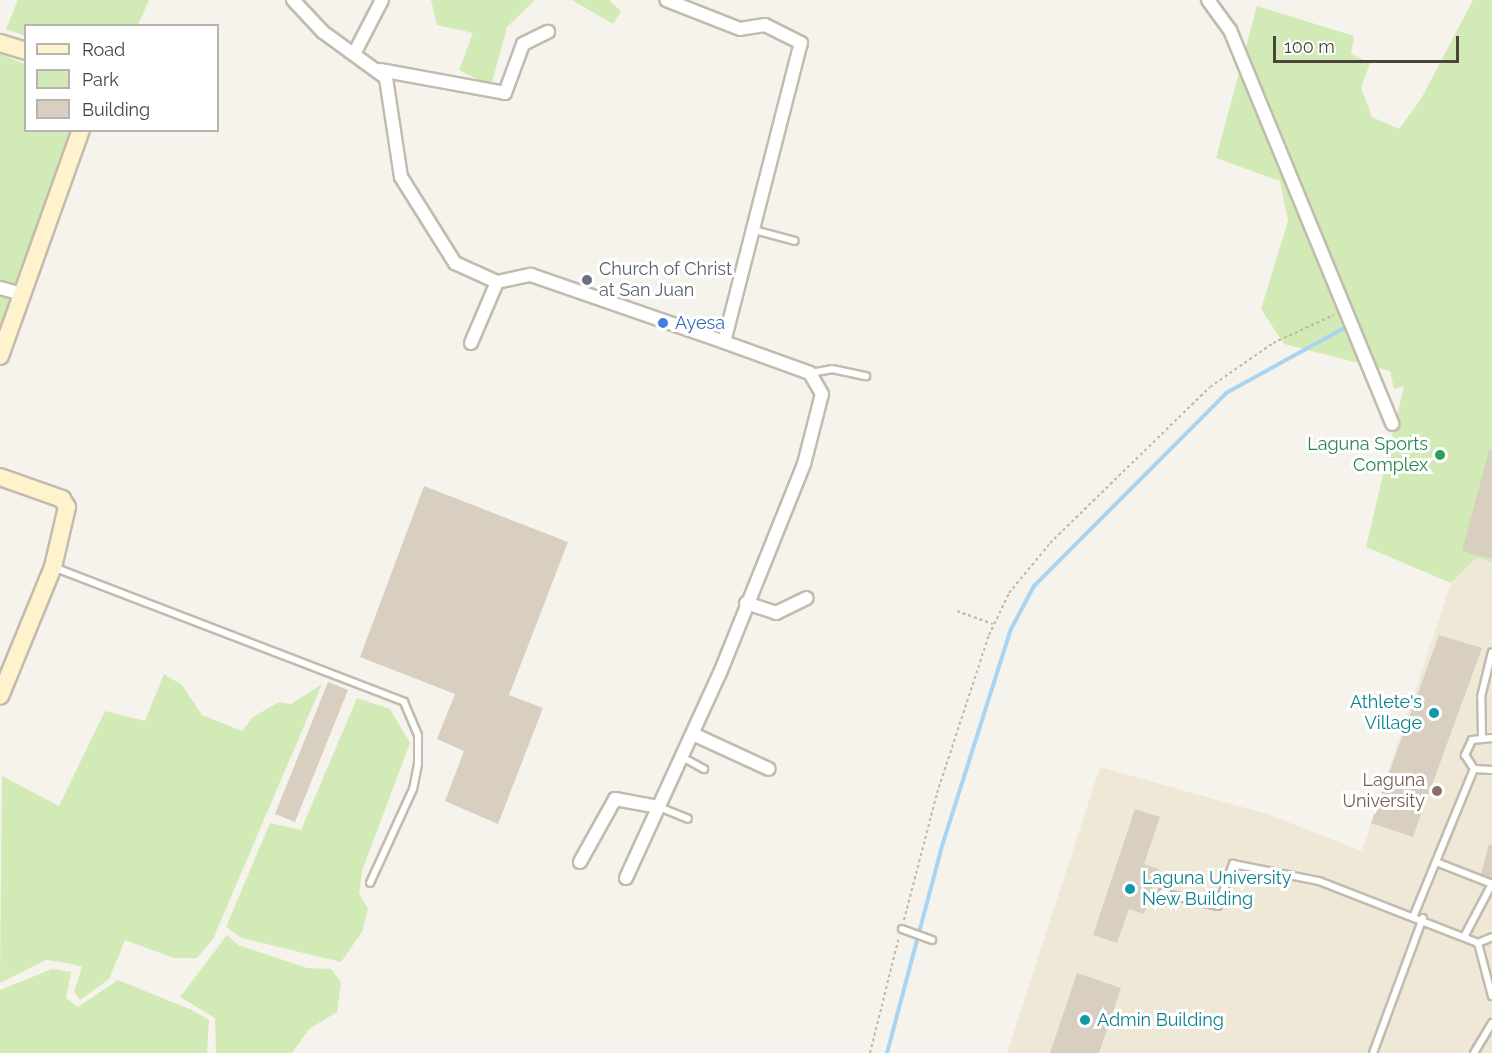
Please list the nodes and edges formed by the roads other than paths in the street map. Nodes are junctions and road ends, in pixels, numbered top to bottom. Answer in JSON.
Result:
{"nodes":[{"id":1,"x":293,"y":0,"type":"edge"},
{"id":2,"x":382,"y":0,"type":"edge"},
{"id":3,"x":666,"y":0,"type":"edge"},
{"id":4,"x":1208,"y":0,"type":"edge"},
{"id":5,"x":548,"y":32,"type":"dead end"},
{"id":6,"x":0,"y":43,"type":"edge"},
{"id":7,"x":24,"y":50,"type":"edge"},
{"id":8,"x":354,"y":54,"type":"junction"},
{"id":9,"x":380,"y":70,"type":"junction"},
{"id":10,"x":80,"y":132,"type":"edge"},
{"id":11,"x":754,"y":230,"type":"junction"},
{"id":12,"x":795,"y":241,"type":"dead end"},
{"id":13,"x":497,"y":282,"type":"junction"},
{"id":14,"x":0,"y":288,"type":"edge"},
{"id":15,"x":22,"y":294,"type":"junction"},
{"id":16,"x":724,"y":342,"type":"junction"},
{"id":17,"x":471,"y":343,"type":"dead end"},
{"id":18,"x":0,"y":356,"type":"edge"},
{"id":19,"x":810,"y":373,"type":"junction"},
{"id":20,"x":866,"y":376,"type":"dead end"},
{"id":21,"x":1392,"y":424,"type":"dead end"},
{"id":22,"x":0,"y":477,"type":"edge"},
{"id":23,"x":53,"y":567,"type":"junction"},
{"id":24,"x":807,"y":598,"type":"dead end"},
{"id":25,"x":746,"y":603,"type":"junction"},
{"id":26,"x":1492,"y":652,"type":"edge"},
{"id":27,"x":0,"y":696,"type":"edge"},
{"id":28,"x":695,"y":735,"type":"junction"},
{"id":29,"x":1482,"y":736,"type":"junction"},
{"id":30,"x":1492,"y":738,"type":"edge"},
{"id":31,"x":684,"y":758,"type":"junction"},
{"id":32,"x":704,"y":769,"type":"dead end"},
{"id":33,"x":770,"y":769,"type":"dead end"},
{"id":34,"x":1474,"y":770,"type":"junction"},
{"id":35,"x":1492,"y":770,"type":"edge"},
{"id":36,"x":659,"y":807,"type":"junction"},
{"id":37,"x":688,"y":819,"type":"dead end"},
{"id":38,"x":580,"y":861,"type":"dead end"},
{"id":39,"x":1436,"y":862,"type":"junction"},
{"id":40,"x":626,"y":878,"type":"dead end"},
{"id":41,"x":370,"y":883,"type":"dead end"},
{"id":42,"x":1492,"y":884,"type":"edge"},
{"id":43,"x":1162,"y":893,"type":"dead end"},
{"id":44,"x":1414,"y":915,"type":"junction"},
{"id":45,"x":1423,"y":918,"type":"junction"},
{"id":46,"x":902,"y":928,"type":"road end"},
{"id":47,"x":1464,"y":937,"type":"junction"},
{"id":48,"x":1492,"y":937,"type":"edge"},
{"id":49,"x":932,"y":940,"type":"dead end"},
{"id":50,"x":1478,"y":943,"type":"junction"},
{"id":51,"x":1492,"y":996,"type":"edge"},
{"id":52,"x":1492,"y":1023,"type":"edge"},
{"id":53,"x":1373,"y":1053,"type":"edge"},
{"id":54,"x":1474,"y":1053,"type":"edge"}],
"edges":[{"from":1,"to":8,"type":"street"},
{"from":2,"to":8,"type":"street"},
{"from":3,"to":11,"type":"street"},
{"from":4,"to":21,"type":"street"},
{"from":5,"to":9,"type":"street"},
{"from":6,"to":7,"type":"street"},
{"from":8,"to":9,"type":"street"},
{"from":9,"to":13,"type":"street"},
{"from":10,"to":15,"type":"street"},
{"from":11,"to":12,"type":"lane"},
{"from":11,"to":16,"type":"street"},
{"from":13,"to":16,"type":"street"},
{"from":13,"to":17,"type":"street"},
{"from":14,"to":15,"type":"street"},
{"from":15,"to":18,"type":"street"},
{"from":16,"to":19,"type":"street"},
{"from":19,"to":20,"type":"lane"},
{"from":19,"to":25,"type":"street"},
{"from":22,"to":23,"type":"street"},
{"from":23,"to":27,"type":"street"},
{"from":23,"to":41,"type":"lane"},
{"from":24,"to":25,"type":"street"},
{"from":25,"to":28,"type":"street"},
{"from":26,"to":29,"type":"lane"},
{"from":28,"to":31,"type":"street"},
{"from":28,"to":33,"type":"street"},
{"from":29,"to":30,"type":"lane"},
{"from":29,"to":34,"type":"lane"},
{"from":31,"to":32,"type":"lane"},
{"from":31,"to":36,"type":"street"},
{"from":34,"to":35,"type":"lane"},
{"from":34,"to":39,"type":"lane"},
{"from":36,"to":37,"type":"lane"},
{"from":36,"to":38,"type":"street"},
{"from":36,"to":40,"type":"street"},
{"from":39,"to":42,"type":"lane"},
{"from":39,"to":44,"type":"lane"},
{"from":42,"to":47,"type":"lane"},
{"from":43,"to":44,"type":"lane"},
{"from":44,"to":45,"type":"lane"},
{"from":45,"to":47,"type":"lane"},
{"from":45,"to":53,"type":"lane"},
{"from":46,"to":49,"type":"lane"},
{"from":47,"to":50,"type":"lane"},
{"from":48,"to":50,"type":"lane"},
{"from":50,"to":51,"type":"lane"},
{"from":52,"to":54,"type":"lane"}]}
